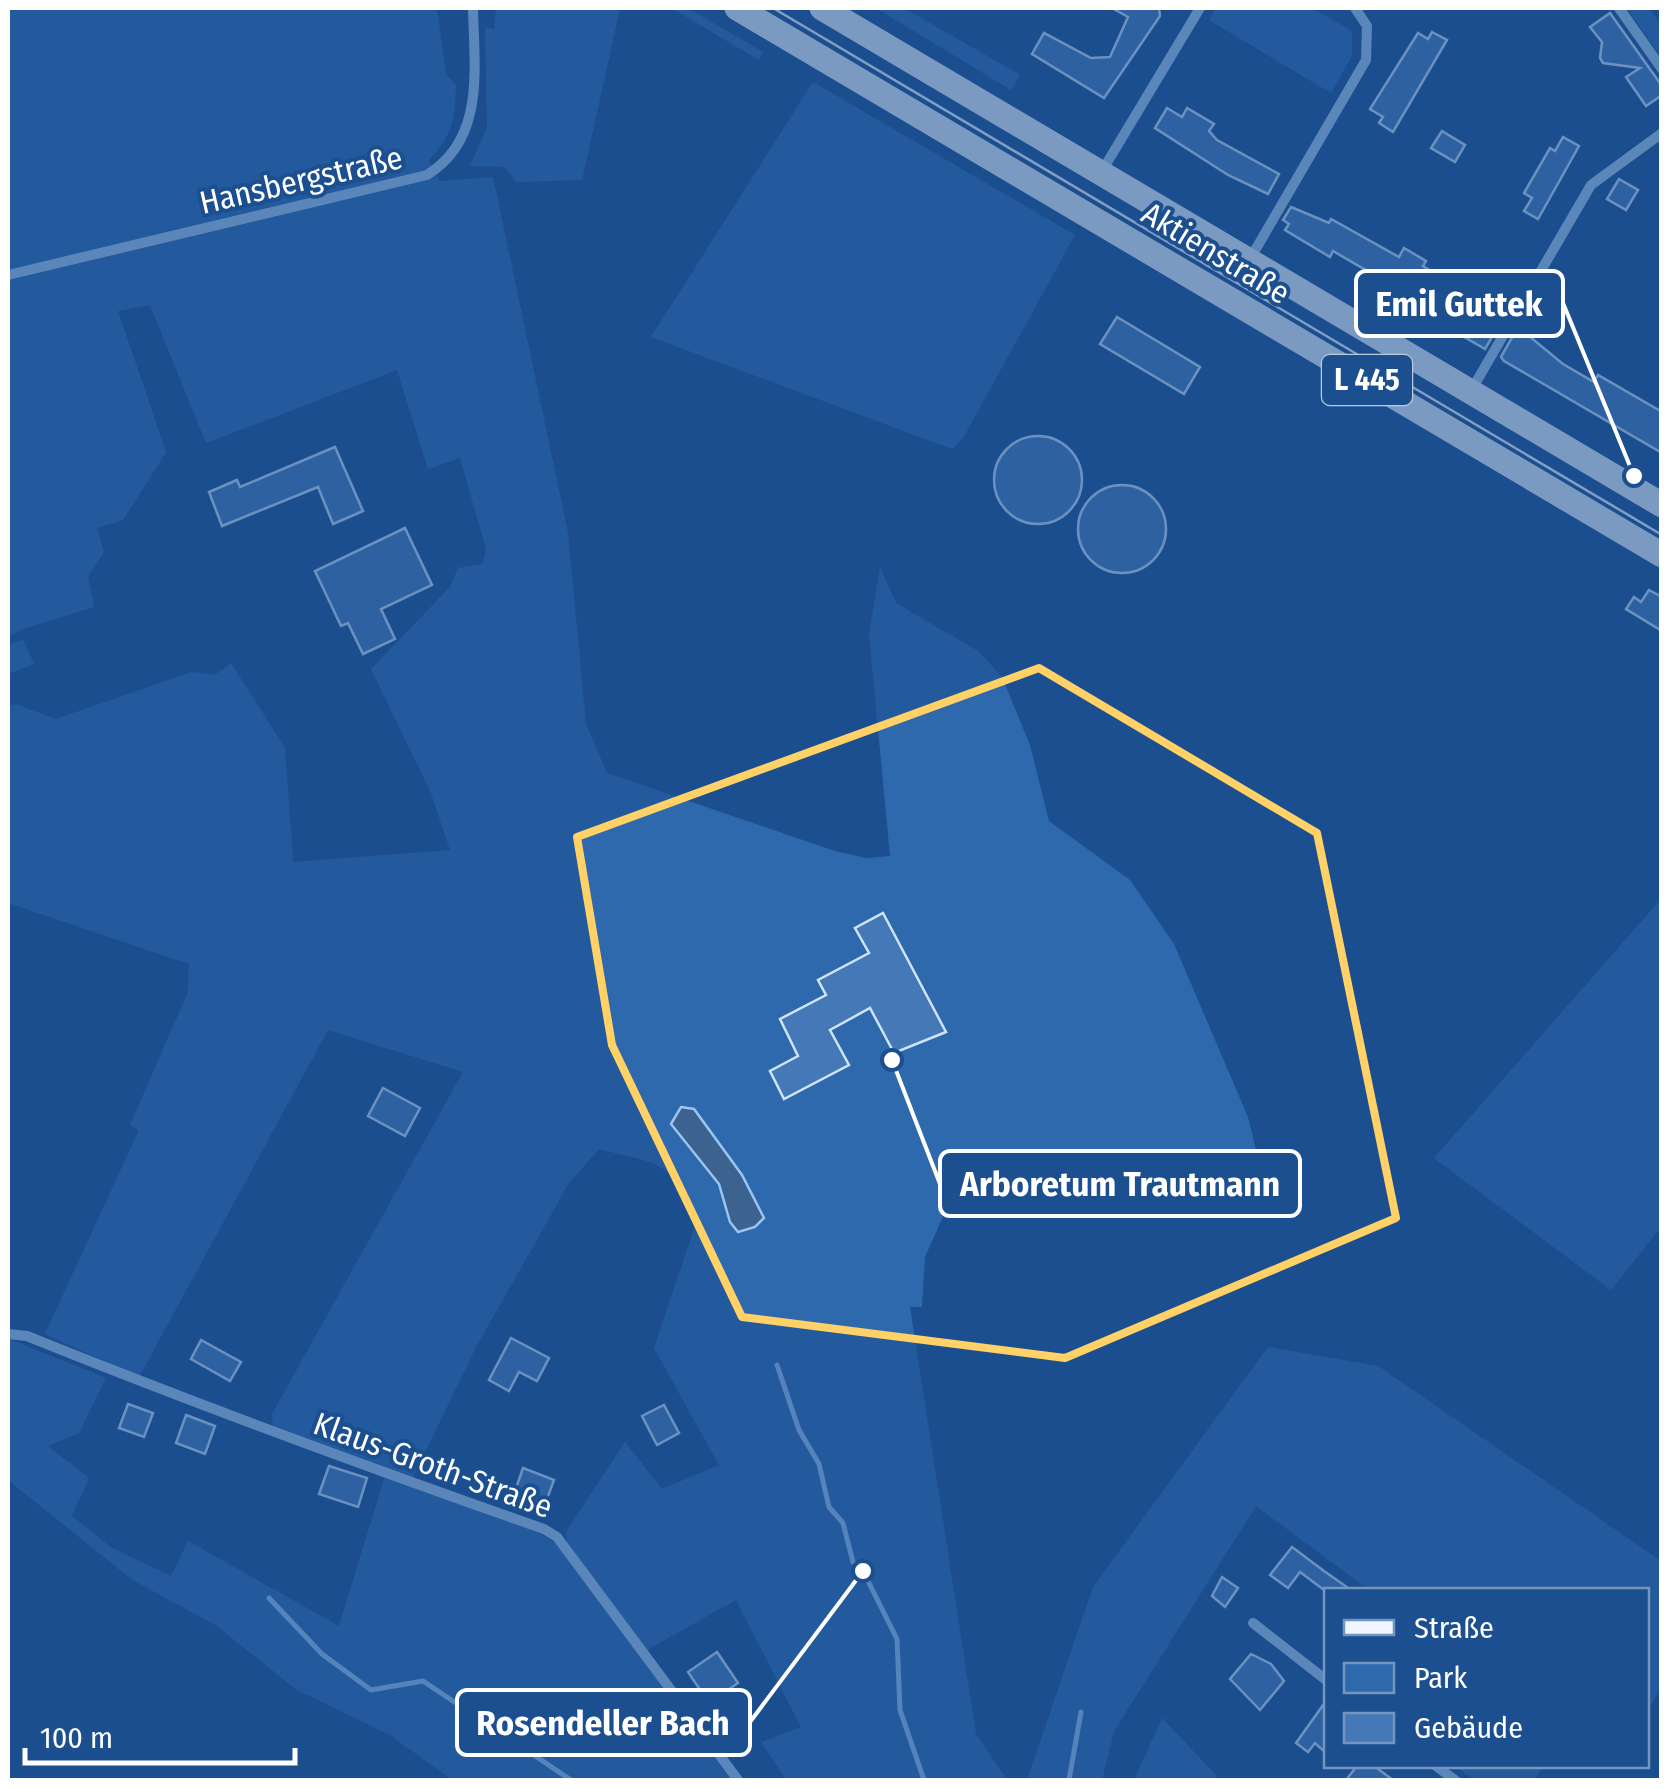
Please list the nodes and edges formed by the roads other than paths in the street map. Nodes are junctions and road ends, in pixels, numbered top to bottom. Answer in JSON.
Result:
{"nodes":[{"id":1,"x":472,"y":8,"type":"edge"},
{"id":2,"x":737,"y":8,"type":"edge"},
{"id":3,"x":822,"y":8,"type":"edge"},
{"id":4,"x":1200,"y":8,"type":"edge"},
{"id":5,"x":1355,"y":8,"type":"edge"},
{"id":6,"x":1619,"y":8,"type":"edge"},
{"id":7,"x":1662,"y":69,"type":"edge"},
{"id":8,"x":1662,"y":133,"type":"edge"},
{"id":9,"x":1102,"y":172,"type":"junction"},
{"id":10,"x":1250,"y":260,"type":"junction"},
{"id":11,"x":8,"y":275,"type":"edge"},
{"id":12,"x":1470,"y":391,"type":"junction"},
{"id":13,"x":1662,"y":504,"type":"edge"},
{"id":14,"x":1662,"y":555,"type":"edge"},
{"id":15,"x":8,"y":1334,"type":"edge"},
{"id":16,"x":1254,"y":1624,"type":"dead end"},
{"id":17,"x":1324,"y":1678,"type":"edge"},
{"id":18,"x":738,"y":1780,"type":"edge"}],
"edges":[{"from":1,"to":11,"type":"street","name":"Hansbergstraße"},
{"from":2,"to":14,"type":"main road","name":"Aktienstraße","number":"L 445"},
{"from":3,"to":9,"type":"main road","name":"Aktienstraße","number":"L 445"},
{"from":4,"to":9,"type":"street"},
{"from":5,"to":10,"type":"street"},
{"from":6,"to":7,"type":"street"},
{"from":8,"to":12,"type":"street"},
{"from":9,"to":10,"type":"main road","name":"Aktienstraße","number":"L 445"},
{"from":10,"to":12,"type":"main road","name":"Aktienstraße","number":"L 445"},
{"from":12,"to":13,"type":"main road","name":"Aktienstraße","number":"L 445"},
{"from":15,"to":18,"type":"street","name":"Klaus-Groth-Straße"},
{"from":16,"to":17,"type":"street"}]}
